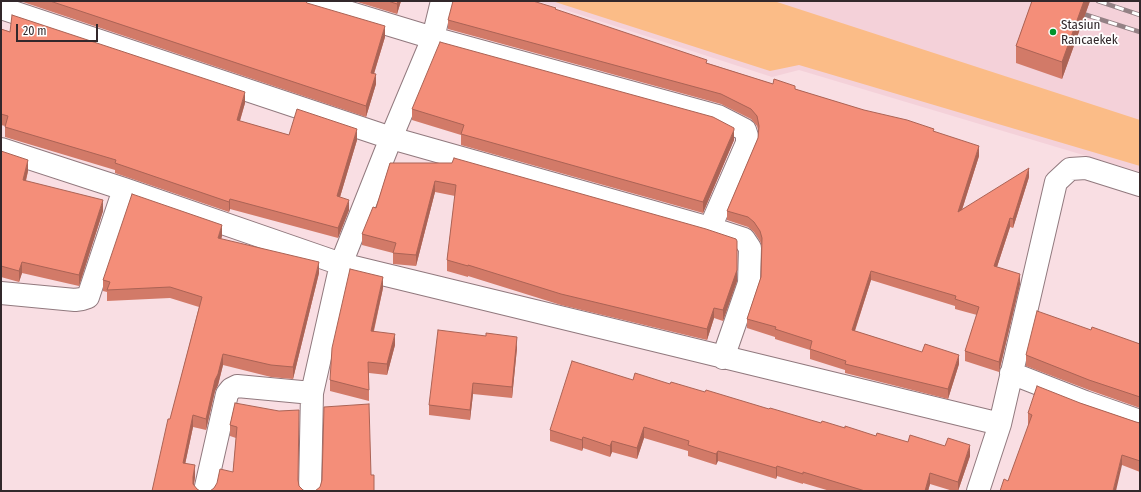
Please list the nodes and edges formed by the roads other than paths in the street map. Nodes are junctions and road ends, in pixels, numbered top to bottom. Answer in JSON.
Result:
{"nodes":[{"id":1,"x":311,"y":1,"type":"edge"},
{"id":2,"x":442,"y":1,"type":"edge"},
{"id":3,"x":1,"y":8,"type":"edge"},
{"id":4,"x":433,"y":38,"type":"junction"},
{"id":5,"x":391,"y":138,"type":"junction"},
{"id":6,"x":1,"y":148,"type":"edge"},
{"id":7,"x":1140,"y":185,"type":"edge"},
{"id":8,"x":124,"y":189,"type":"junction"},
{"id":9,"x":710,"y":228,"type":"junction"},
{"id":10,"x":341,"y":264,"type":"junction"},
{"id":11,"x":1,"y":292,"type":"edge"},
{"id":12,"x":723,"y":358,"type":"junction"},
{"id":13,"x":1011,"y":373,"type":"junction"},
{"id":14,"x":312,"y":393,"type":"junction"},
{"id":15,"x":1140,"y":421,"type":"edge"},
{"id":16,"x":1000,"y":424,"type":"junction"},
{"id":17,"x":205,"y":491,"type":"edge"},
{"id":18,"x":310,"y":491,"type":"edge"},
{"id":19,"x":978,"y":491,"type":"edge"}],
"edges":[{"from":1,"to":4,"type":"street"},
{"from":2,"to":4,"type":"street"},
{"from":3,"to":5,"type":"street"},
{"from":4,"to":5,"type":"street"},
{"from":4,"to":9,"type":"street"},
{"from":5,"to":9,"type":"street"},
{"from":5,"to":10,"type":"street"},
{"from":6,"to":8,"type":"street"},
{"from":7,"to":13,"type":"street"},
{"from":8,"to":10,"type":"street"},
{"from":8,"to":11,"type":"street"},
{"from":9,"to":12,"type":"street"},
{"from":10,"to":12,"type":"street"},
{"from":10,"to":14,"type":"street"},
{"from":12,"to":16,"type":"street"},
{"from":13,"to":15,"type":"street"},
{"from":13,"to":16,"type":"street"},
{"from":14,"to":17,"type":"street"},
{"from":14,"to":18,"type":"street"},
{"from":16,"to":19,"type":"street"}]}
